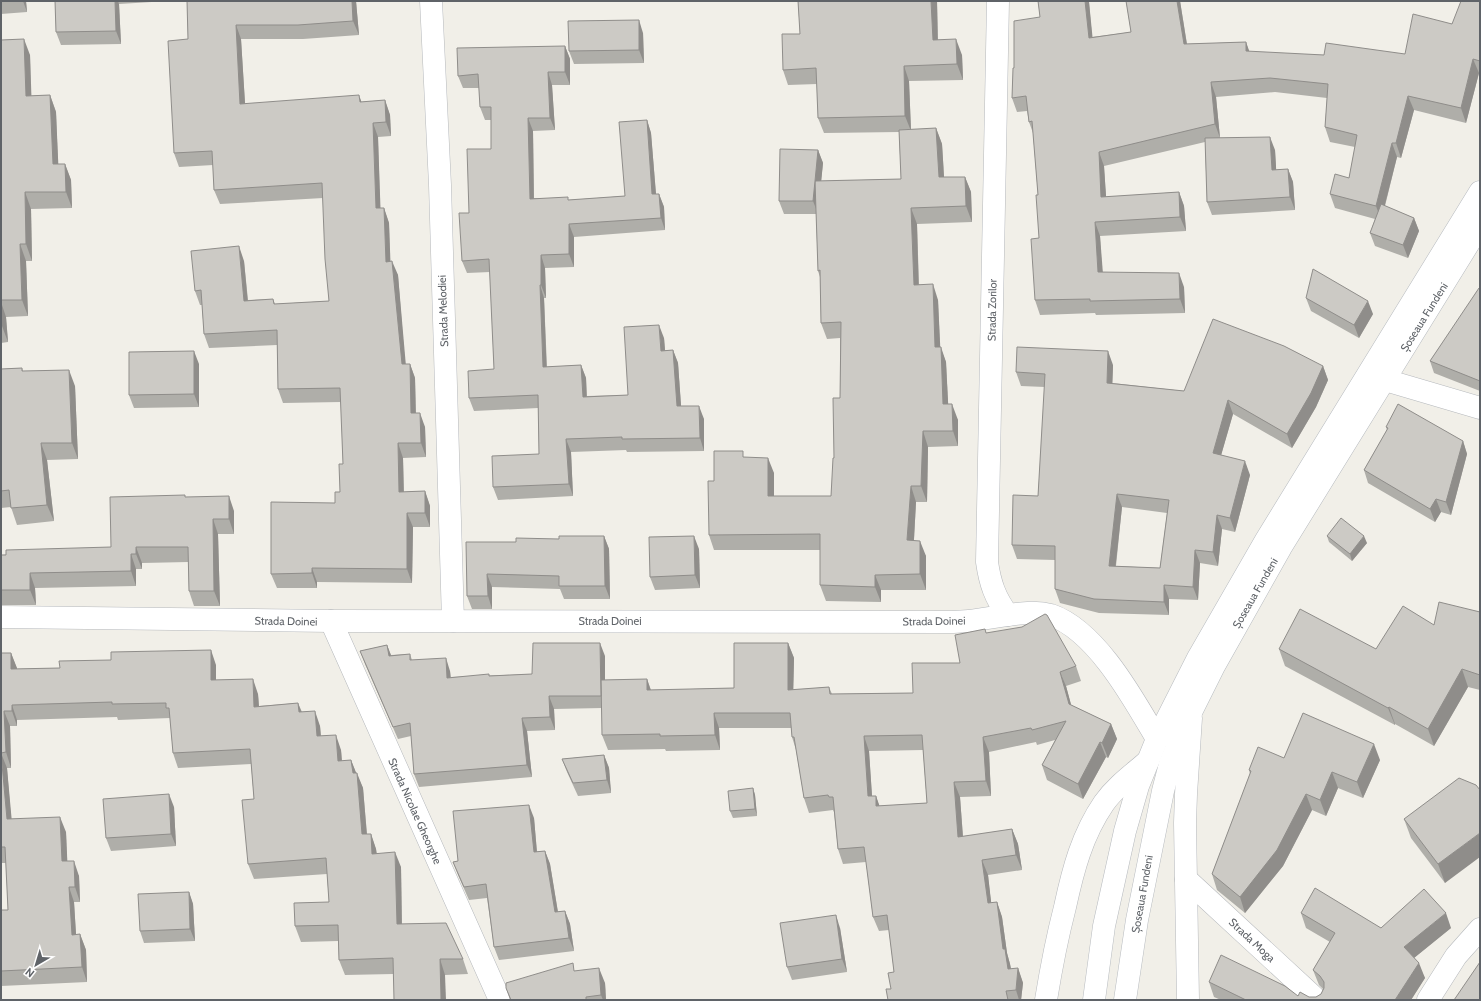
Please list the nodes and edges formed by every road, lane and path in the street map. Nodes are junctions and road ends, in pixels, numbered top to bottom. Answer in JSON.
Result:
{"nodes":[{"id":1,"x":431,"y":1,"type":"edge"},
{"id":2,"x":998,"y":1,"type":"edge"},
{"id":3,"x":1480,"y":192,"type":"edge"},
{"id":4,"x":1480,"y":225,"type":"edge"},
{"id":5,"x":1385,"y":380,"type":"junction"},
{"id":6,"x":1480,"y":408,"type":"edge"},
{"id":7,"x":1008,"y":615,"type":"junction"},
{"id":8,"x":1,"y":617,"type":"edge"},
{"id":9,"x":331,"y":621,"type":"junction"},
{"id":10,"x":453,"y":621,"type":"junction"},
{"id":11,"x":1192,"y":710,"type":"junction"},
{"id":12,"x":1157,"y":740,"type":"junction"},
{"id":13,"x":1148,"y":761,"type":"junction"},
{"id":14,"x":1186,"y":879,"type":"junction"},
{"id":15,"x":1480,"y":929,"type":"edge"},
{"id":16,"x":500,"y":1000,"type":"edge"},
{"id":17,"x":1046,"y":1000,"type":"edge"},
{"id":18,"x":1094,"y":1000,"type":"edge"},
{"id":19,"x":1125,"y":1000,"type":"edge"},
{"id":20,"x":1188,"y":1000,"type":"edge"},
{"id":21,"x":1317,"y":1000,"type":"edge"},
{"id":22,"x":1428,"y":1000,"type":"edge"}],
"edges":[{"from":1,"to":10,"type":"street","name":"Strada Melodiei"},
{"from":2,"to":7,"type":"street","name":"Strada Zorilor"},
{"from":3,"to":12,"type":"street","name":"Șoseaua Fundeni"},
{"from":4,"to":5,"type":"street","name":"Șoseaua Fundeni"},
{"from":5,"to":6,"type":"street"},
{"from":5,"to":11,"type":"street","name":"Șoseaua Fundeni"},
{"from":7,"to":10,"type":"street","name":"Strada Doinei"},
{"from":7,"to":12,"type":"street","name":"Strada Doinei"},
{"from":8,"to":9,"type":"street","name":"Strada Doinei"},
{"from":9,"to":10,"type":"street","name":"Strada Doinei"},
{"from":9,"to":16,"type":"street","name":"Strada Nicolae Gheorghe"},
{"from":11,"to":14,"type":"street"},
{"from":11,"to":19,"type":"street","name":"Șoseaua Fundeni"},
{"from":12,"to":13,"type":"street","name":"Șoseaua Fundeni"},
{"from":13,"to":17,"type":"street","name":"Șoseaua Fundeni"},
{"from":13,"to":18,"type":"street","name":"Șoseaua Fundeni"},
{"from":14,"to":20,"type":"street"},
{"from":14,"to":21,"type":"street","name":"Strada Moga"},
{"from":15,"to":22,"type":"street"}]}
